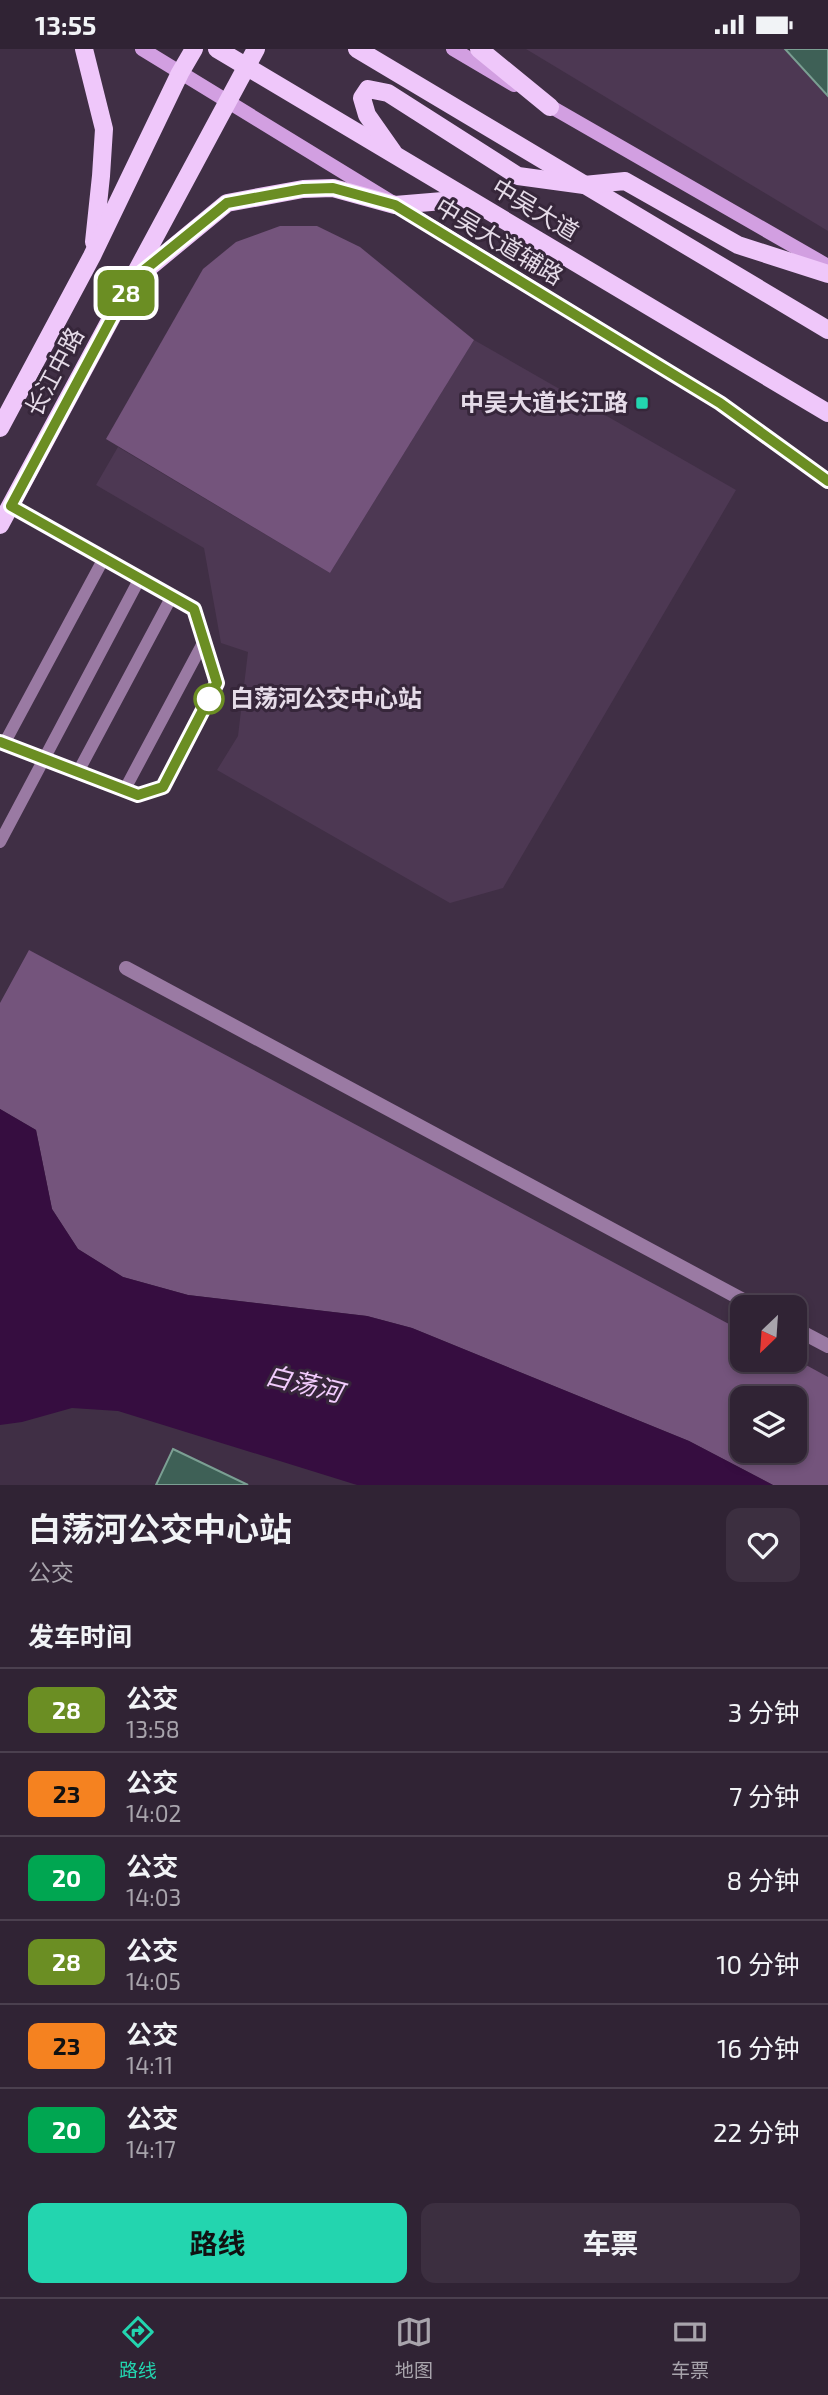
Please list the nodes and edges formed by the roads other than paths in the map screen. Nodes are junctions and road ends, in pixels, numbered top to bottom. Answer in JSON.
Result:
{"nodes":[{"id":1,"x":84,"y":49,"type":"edge"},
{"id":2,"x":142,"y":49,"type":"edge"},
{"id":3,"x":194,"y":49,"type":"edge"},
{"id":4,"x":217,"y":49,"type":"edge"},
{"id":5,"x":256,"y":49,"type":"edge"},
{"id":6,"x":357,"y":49,"type":"edge"},
{"id":7,"x":453,"y":49,"type":"edge"},
{"id":8,"x":479,"y":49,"type":"edge"},
{"id":9,"x":246,"y":67,"type":"junction"},
{"id":10,"x":180,"y":73,"type":"junction"},
{"id":11,"x":228,"y":103,"type":"junction"},
{"id":12,"x":550,"y":107,"type":"junction"},
{"id":13,"x":397,"y":157,"type":"junction"},
{"id":14,"x":584,"y":185,"type":"junction"},
{"id":15,"x":467,"y":199,"type":"junction"},
{"id":16,"x":395,"y":205,"type":"junction"},
{"id":17,"x":92,"y":256,"type":"junction"},
{"id":18,"x":828,"y":266,"type":"edge"},
{"id":19,"x":828,"y":274,"type":"edge"},
{"id":20,"x":132,"y":280,"type":"junction"},
{"id":21,"x":828,"y":330,"type":"edge"},
{"id":22,"x":828,"y":413,"type":"edge"},
{"id":23,"x":0,"y":428,"type":"edge"},
{"id":24,"x":828,"y":481,"type":"edge"},
{"id":25,"x":11,"y":506,"type":"junction"},
{"id":26,"x":0,"y":525,"type":"edge"},
{"id":27,"x":104,"y":558,"type":"junction"},
{"id":28,"x":140,"y":578,"type":"junction"},
{"id":29,"x":172,"y":596,"type":"junction"},
{"id":30,"x":204,"y":641,"type":"junction"},
{"id":31,"x":2,"y":743,"type":"edge"},
{"id":32,"x":43,"y":759,"type":"junction"},
{"id":33,"x":78,"y":772,"type":"junction"},
{"id":34,"x":125,"y":789,"type":"junction"},
{"id":35,"x":0,"y":842,"type":"edge"},
{"id":36,"x":125,"y":968,"type":"dead end"},
{"id":37,"x":734,"y":1295,"type":"edge"},
{"id":38,"x":807,"y":1335,"type":"edge"},
{"id":39,"x":828,"y":1346,"type":"edge"}],
"edges":[{"from":1,"to":17,"type":"main road"},
{"from":2,"to":10,"type":"main road","name":"中吴大道辅路"},
{"from":3,"to":10,"type":"main road","name":"长江中路"},
{"from":4,"to":9,"type":"main road","name":"中吴大道"},
{"from":5,"to":9,"type":"main road","name":"长江中路"},
{"from":6,"to":14,"type":"main road","name":"中吴大道"},
{"from":7,"to":12,"type":"main road"},
{"from":8,"to":12,"type":"main road"},
{"from":9,"to":11,"type":"main road","name":"长江中路"},
{"from":9,"to":13,"type":"main road","name":"中吴大道"},
{"from":10,"to":11,"type":"main road","name":"中吴大道辅路"},
{"from":10,"to":17,"type":"main road","name":"长江中路"},
{"from":11,"to":16,"type":"main road","name":"中吴大道辅路"},
{"from":11,"to":20,"type":"main road","name":"长江中路"},
{"from":12,"to":18,"type":"main road"},
{"from":13,"to":14,"type":"main road"},
{"from":13,"to":15,"type":"main road","name":"中吴大道"},
{"from":14,"to":19,"type":"main road"},
{"from":14,"to":21,"type":"main road","name":"中吴大道"},
{"from":15,"to":16,"type":"main road"},
{"from":15,"to":22,"type":"main road","name":"中吴大道"},
{"from":16,"to":20,"type":"main road"},
{"from":16,"to":24,"type":"main road","name":"中吴大道辅路"},
{"from":17,"to":23,"type":"main road","name":"长江中路"},
{"from":20,"to":25,"type":"main road","name":"长江中路"},
{"from":25,"to":26,"type":"main road","name":"长江中路"},
{"from":25,"to":27,"type":"lane"},
{"from":27,"to":28,"type":"lane"},
{"from":27,"to":31,"type":"lane"},
{"from":28,"to":29,"type":"lane"},
{"from":28,"to":32,"type":"lane"},
{"from":29,"to":30,"type":"lane"},
{"from":29,"to":33,"type":"lane"},
{"from":30,"to":34,"type":"lane"},
{"from":30,"to":34,"type":"lane"},
{"from":31,"to":32,"type":"lane"},
{"from":32,"to":33,"type":"lane"},
{"from":32,"to":35,"type":"lane"},
{"from":33,"to":34,"type":"lane"},
{"from":36,"to":37,"type":"street"},
{"from":38,"to":39,"type":"street"}]}
